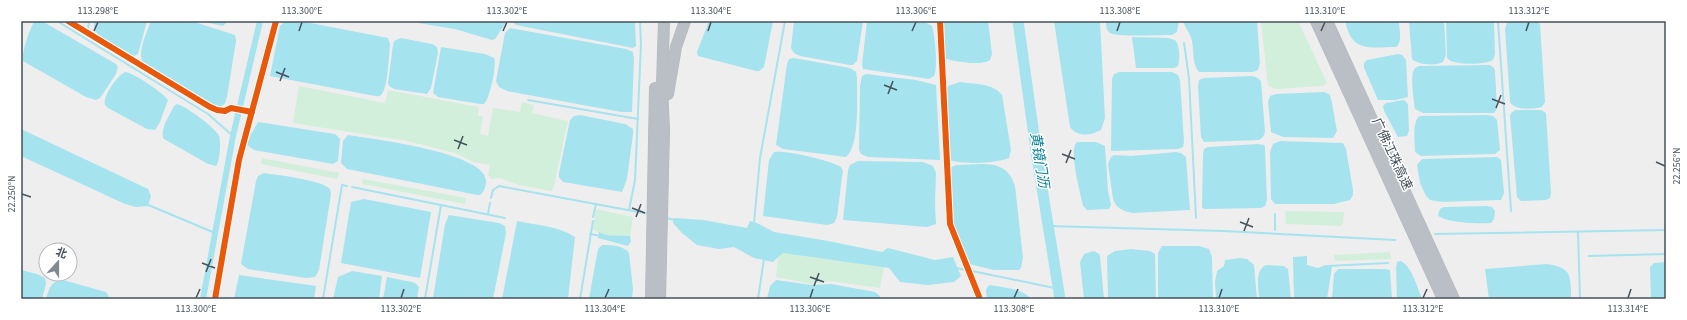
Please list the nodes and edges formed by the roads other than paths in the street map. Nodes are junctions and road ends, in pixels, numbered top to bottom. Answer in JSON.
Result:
{"nodes":[{"id":1,"x":68,"y":21,"type":"edge"},
{"id":2,"x":276,"y":21,"type":"edge"},
{"id":3,"x":657,"y":21,"type":"edge"},
{"id":4,"x":664,"y":21,"type":"edge"},
{"id":5,"x":685,"y":21,"type":"edge"},
{"id":6,"x":940,"y":21,"type":"edge"},
{"id":7,"x":1316,"y":21,"type":"edge"},
{"id":8,"x":1327,"y":21,"type":"edge"},
{"id":9,"x":252,"y":112,"type":"junction"},
{"id":10,"x":664,"y":130,"type":"junction"},
{"id":11,"x":215,"y":299,"type":"edge"},
{"id":12,"x":651,"y":299,"type":"edge"},
{"id":13,"x":660,"y":299,"type":"edge"},
{"id":14,"x":980,"y":299,"type":"edge"},
{"id":15,"x":1444,"y":299,"type":"edge"},
{"id":16,"x":1454,"y":299,"type":"edge"}],
"edges":[{"from":1,"to":9,"type":"street"},
{"from":2,"to":9,"type":"street"},
{"from":3,"to":12,"type":"highway"},
{"from":4,"to":10,"type":"highway"},
{"from":5,"to":10,"type":"highway"},
{"from":6,"to":14,"type":"street"},
{"from":7,"to":15,"type":"highway","name":"广佛江珠高速"},
{"from":8,"to":16,"type":"highway","name":"广佛江珠高速"},
{"from":9,"to":11,"type":"street"},
{"from":10,"to":13,"type":"highway"}]}
